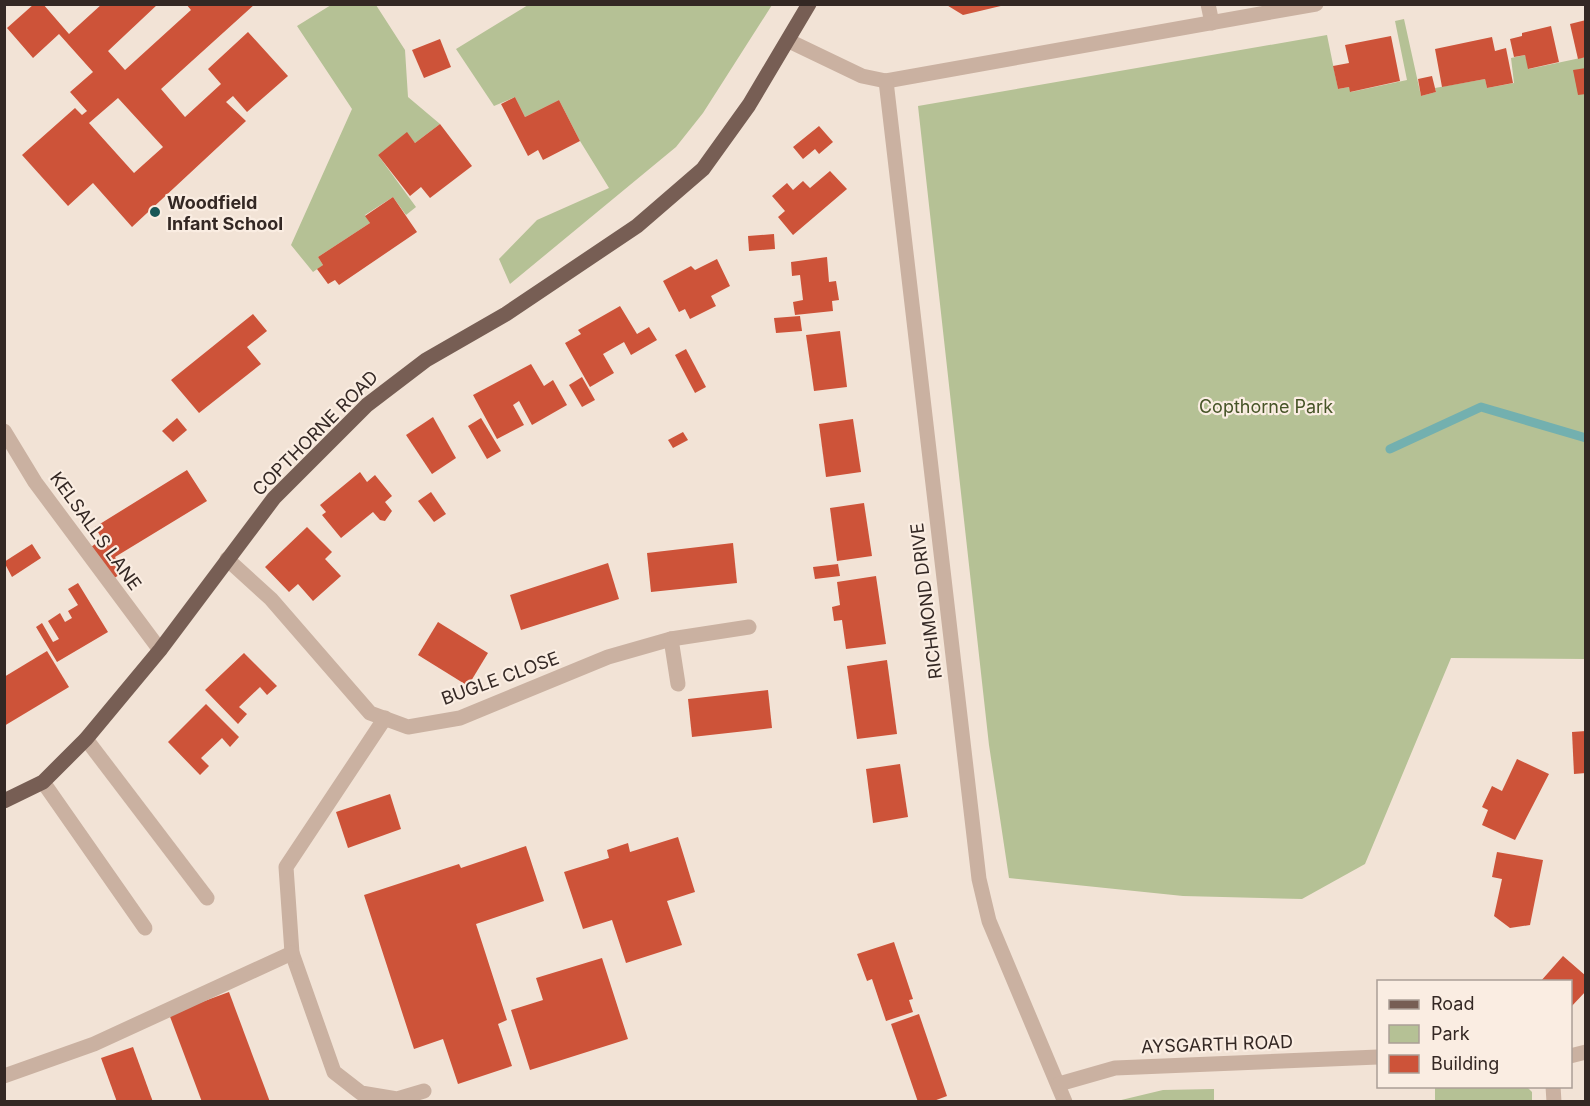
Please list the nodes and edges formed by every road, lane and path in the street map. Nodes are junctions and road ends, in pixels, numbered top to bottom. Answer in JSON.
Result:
{"nodes":[{"id":1,"x":809,"y":4,"type":"edge"},
{"id":2,"x":1208,"y":4,"type":"edge"},
{"id":3,"x":1316,"y":4,"type":"edge"},
{"id":4,"x":1212,"y":23,"type":"junction"},
{"id":5,"x":789,"y":41,"type":"junction"},
{"id":6,"x":886,"y":81,"type":"junction"},
{"id":7,"x":4,"y":431,"type":"edge"},
{"id":8,"x":227,"y":558,"type":"junction"},
{"id":9,"x":749,"y":627,"type":"dead end"},
{"id":10,"x":671,"y":639,"type":"junction"},
{"id":11,"x":159,"y":650,"type":"junction"},
{"id":12,"x":678,"y":684,"type":"dead end"},
{"id":13,"x":385,"y":718,"type":"junction"},
{"id":14,"x":86,"y":739,"type":"junction"},
{"id":15,"x":43,"y":782,"type":"junction"},
{"id":16,"x":4,"y":801,"type":"edge"},
{"id":17,"x":207,"y":898,"type":"dead end"},
{"id":18,"x":145,"y":928,"type":"dead end"},
{"id":19,"x":292,"y":953,"type":"junction"},
{"id":20,"x":1377,"y":1057,"type":"edge"},
{"id":21,"x":4,"y":1076,"type":"edge"},
{"id":22,"x":1059,"y":1084,"type":"junction"},
{"id":23,"x":424,"y":1091,"type":"dead end"},
{"id":24,"x":1065,"y":1101,"type":"edge"}],
"edges":[{"from":1,"to":5,"type":"main road","name":"COPTHORNE ROAD"},
{"from":2,"to":4,"type":"street"},
{"from":3,"to":4,"type":"street"},
{"from":4,"to":6,"type":"street"},
{"from":5,"to":6,"type":"street"},
{"from":5,"to":8,"type":"main road","name":"COPTHORNE ROAD"},
{"from":6,"to":22,"type":"street","name":"RICHMOND DRIVE"},
{"from":7,"to":11,"type":"street","name":"KELSALLS LANE"},
{"from":8,"to":11,"type":"main road","name":"COPTHORNE ROAD"},
{"from":8,"to":13,"type":"street","name":"BUGLE CLOSE"},
{"from":9,"to":10,"type":"street","name":"BUGLE CLOSE"},
{"from":10,"to":12,"type":"street"},
{"from":10,"to":13,"type":"street","name":"BUGLE CLOSE"},
{"from":11,"to":14,"type":"main road","name":"COPTHORNE ROAD"},
{"from":13,"to":19,"type":"street"},
{"from":14,"to":15,"type":"main road","name":"COPTHORNE ROAD"},
{"from":14,"to":17,"type":"street"},
{"from":15,"to":16,"type":"main road","name":"COPTHORNE ROAD"},
{"from":15,"to":18,"type":"street"},
{"from":19,"to":21,"type":"street"},
{"from":19,"to":23,"type":"street"},
{"from":20,"to":22,"type":"street","name":"AYSGARTH ROAD"},
{"from":22,"to":24,"type":"street","name":"RICHMOND DRIVE"}]}
